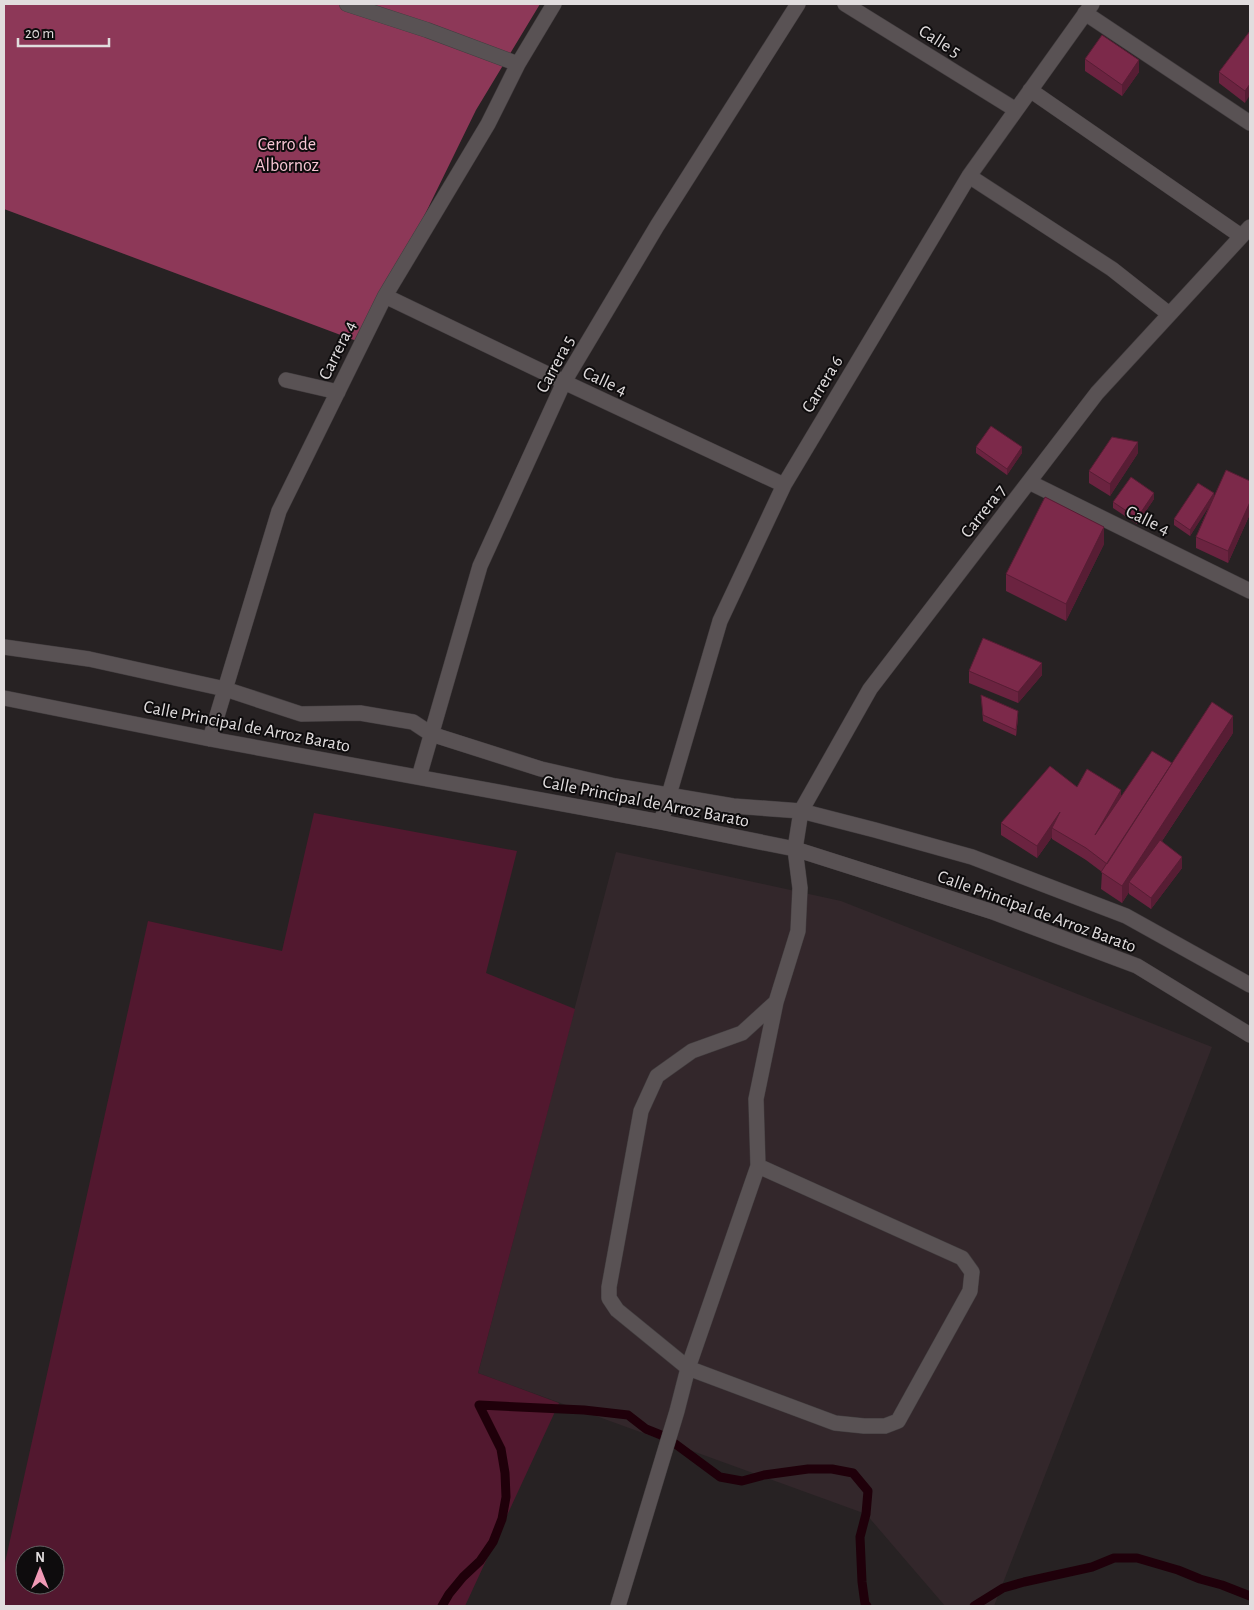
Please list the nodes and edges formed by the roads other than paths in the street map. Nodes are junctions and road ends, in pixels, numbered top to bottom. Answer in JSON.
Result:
{"nodes":[{"id":1,"x":347,"y":4,"type":"edge"},
{"id":2,"x":554,"y":4,"type":"edge"},
{"id":3,"x":798,"y":4,"type":"edge"},
{"id":4,"x":845,"y":4,"type":"edge"},
{"id":5,"x":1088,"y":8,"type":"edge"},
{"id":6,"x":518,"y":64,"type":"junction"},
{"id":7,"x":1030,"y":90,"type":"junction"},
{"id":8,"x":1016,"y":110,"type":"junction"},
{"id":9,"x":1250,"y":123,"type":"edge"},
{"id":10,"x":969,"y":176,"type":"junction"},
{"id":11,"x":1246,"y":231,"type":"edge"},
{"id":12,"x":385,"y":296,"type":"junction"},
{"id":13,"x":1169,"y":314,"type":"junction"},
{"id":14,"x":286,"y":380,"type":"dead end"},
{"id":15,"x":564,"y":382,"type":"junction"},
{"id":16,"x":338,"y":392,"type":"junction"},
{"id":17,"x":1029,"y":482,"type":"junction"},
{"id":18,"x":784,"y":485,"type":"junction"},
{"id":19,"x":1250,"y":591,"type":"edge"},
{"id":20,"x":4,"y":647,"type":"edge"},
{"id":21,"x":225,"y":689,"type":"junction"},
{"id":22,"x":4,"y":698,"type":"edge"},
{"id":23,"x":432,"y":734,"type":"junction"},
{"id":24,"x":210,"y":739,"type":"junction"},
{"id":25,"x":419,"y":777,"type":"junction"},
{"id":26,"x":669,"y":795,"type":"junction"},
{"id":27,"x":801,"y":811,"type":"junction"},
{"id":28,"x":661,"y":822,"type":"junction"},
{"id":29,"x":796,"y":849,"type":"junction"},
{"id":30,"x":1250,"y":985,"type":"edge"},
{"id":31,"x":776,"y":1002,"type":"junction"},
{"id":32,"x":1250,"y":1035,"type":"edge"},
{"id":33,"x":758,"y":1166,"type":"junction"},
{"id":34,"x":688,"y":1368,"type":"junction"},
{"id":35,"x":618,"y":1606,"type":"edge"}],
"edges":[{"from":1,"to":6,"type":"street"},
{"from":2,"to":6,"type":"street","name":"Carrera 4"},
{"from":3,"to":15,"type":"street","name":"Carrera 5"},
{"from":4,"to":8,"type":"street","name":"Calle 5"},
{"from":5,"to":7,"type":"street","name":"Carrera 6"},
{"from":5,"to":9,"type":"street"},
{"from":6,"to":12,"type":"street","name":"Carrera 4"},
{"from":7,"to":8,"type":"street","name":"Carrera 6"},
{"from":7,"to":11,"type":"street"},
{"from":8,"to":10,"type":"street","name":"Carrera 6"},
{"from":10,"to":13,"type":"street"},
{"from":10,"to":18,"type":"street","name":"Carrera 6"},
{"from":11,"to":13,"type":"street","name":"Carrera 7"},
{"from":12,"to":15,"type":"street","name":"Calle 4"},
{"from":12,"to":16,"type":"street","name":"Carrera 4"},
{"from":13,"to":17,"type":"street","name":"Carrera 7"},
{"from":14,"to":16,"type":"street"},
{"from":15,"to":18,"type":"street","name":"Calle 4"},
{"from":15,"to":23,"type":"street","name":"Carrera 5"},
{"from":16,"to":21,"type":"street","name":"Carrera 4"},
{"from":17,"to":19,"type":"street","name":"Calle 4"},
{"from":17,"to":27,"type":"street","name":"Carrera 7"},
{"from":18,"to":26,"type":"street","name":"Carrera 6"},
{"from":20,"to":21,"type":"street"},
{"from":21,"to":23,"type":"street"},
{"from":21,"to":24,"type":"street","name":"Carrera 4"},
{"from":22,"to":24,"type":"street","name":"Calle Principal de Arroz Barato"},
{"from":23,"to":25,"type":"street","name":"Carrera 5"},
{"from":23,"to":26,"type":"street"},
{"from":24,"to":25,"type":"street","name":"Calle Principal de Arroz Barato"},
{"from":25,"to":28,"type":"street","name":"Calle Principal de Arroz Barato"},
{"from":26,"to":27,"type":"street"},
{"from":26,"to":28,"type":"street","name":"Carrera 6"},
{"from":27,"to":29,"type":"street","name":"Carrera 7"},
{"from":27,"to":30,"type":"street"},
{"from":28,"to":29,"type":"street","name":"Calle Principal de Arroz Barato"},
{"from":29,"to":31,"type":"street","name":"Carrera 7"},
{"from":29,"to":32,"type":"street","name":"Calle Principal de Arroz Barato"},
{"from":31,"to":33,"type":"street","name":"Carrera 7"},
{"from":31,"to":34,"type":"street"},
{"from":33,"to":34,"type":"street"},
{"from":33,"to":34,"type":"street"},
{"from":34,"to":35,"type":"street"}]}
